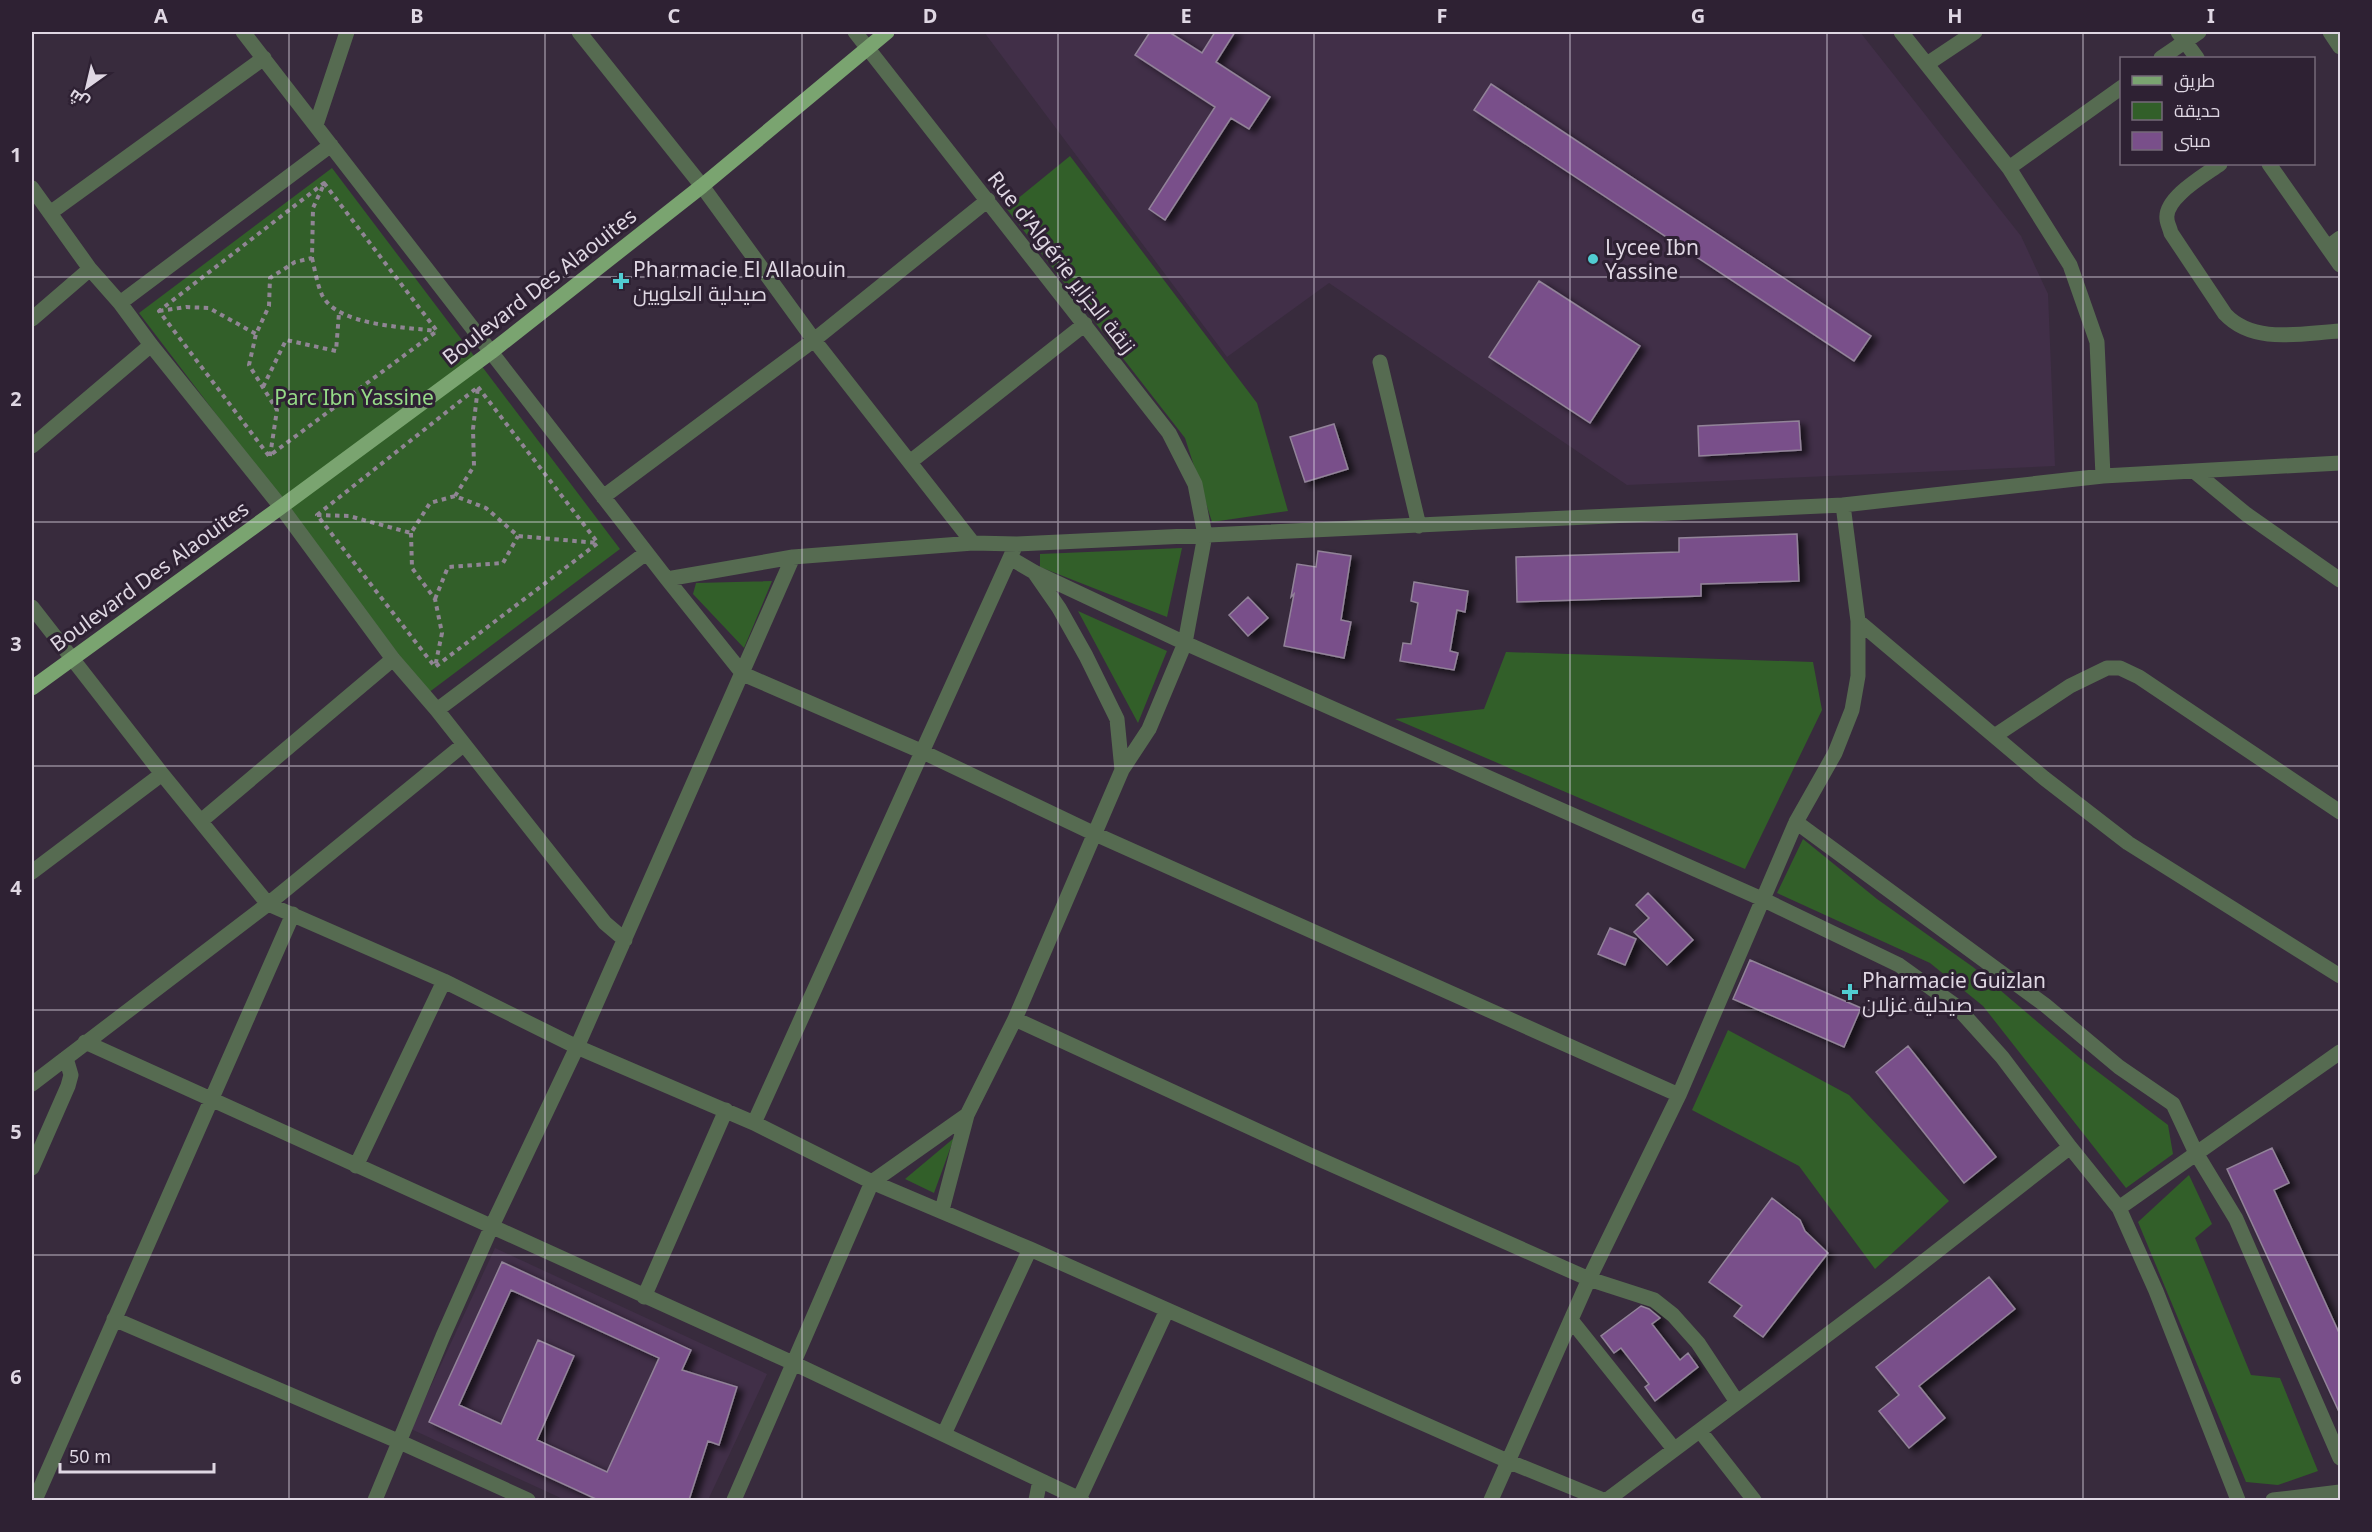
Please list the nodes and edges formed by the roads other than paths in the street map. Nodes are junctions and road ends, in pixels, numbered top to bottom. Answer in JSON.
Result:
{"nodes":[{"id":1,"x":243,"y":32,"type":"edge"},
{"id":2,"x":347,"y":32,"type":"edge"},
{"id":3,"x":579,"y":32,"type":"edge"},
{"id":4,"x":855,"y":32,"type":"edge"},
{"id":5,"x":886,"y":32,"type":"edge"},
{"id":6,"x":1901,"y":32,"type":"edge"},
{"id":7,"x":1975,"y":32,"type":"edge"},
{"id":8,"x":2199,"y":32,"type":"edge"},
{"id":9,"x":2330,"y":32,"type":"edge"},
{"id":10,"x":2182,"y":36,"type":"edge"},
{"id":11,"x":866,"y":47,"type":"junction"},
{"id":12,"x":2340,"y":47,"type":"edge"},
{"id":13,"x":2162,"y":57,"type":"edge"},
{"id":14,"x":2196,"y":57,"type":"edge"},
{"id":15,"x":264,"y":58,"type":"junction"},
{"id":16,"x":1927,"y":64,"type":"junction"},
{"id":17,"x":2120,"y":88,"type":"edge"},
{"id":18,"x":316,"y":125,"type":"junction"},
{"id":19,"x":331,"y":145,"type":"junction"},
{"id":20,"x":2219,"y":165,"type":"edge"},
{"id":21,"x":2270,"y":165,"type":"edge"},
{"id":22,"x":2009,"y":168,"type":"junction"},
{"id":23,"x":702,"y":186,"type":"junction"},
{"id":24,"x":32,"y":188,"type":"edge"},
{"id":25,"x":988,"y":200,"type":"junction"},
{"id":26,"x":50,"y":213,"type":"junction"},
{"id":27,"x":2334,"y":243,"type":"edge"},
{"id":28,"x":2340,"y":266,"type":"edge"},
{"id":29,"x":90,"y":269,"type":"junction"},
{"id":30,"x":120,"y":303,"type":"junction"},
{"id":31,"x":32,"y":319,"type":"edge"},
{"id":32,"x":1085,"y":324,"type":"junction"},
{"id":33,"x":2340,"y":331,"type":"edge"},
{"id":34,"x":814,"y":340,"type":"junction"},
{"id":35,"x":151,"y":345,"type":"junction"},
{"id":36,"x":490,"y":352,"type":"junction"},
{"id":37,"x":1380,"y":362,"type":"dead end"},
{"id":38,"x":32,"y":446,"type":"edge"},
{"id":39,"x":910,"y":462,"type":"junction"},
{"id":40,"x":2340,"y":463,"type":"edge"},
{"id":41,"x":2195,"y":472,"type":"junction"},
{"id":42,"x":2103,"y":476,"type":"junction"},
{"id":43,"x":603,"y":497,"type":"junction"},
{"id":44,"x":1843,"y":505,"type":"junction"},
{"id":45,"x":281,"y":507,"type":"junction"},
{"id":46,"x":1419,"y":526,"type":"junction"},
{"id":47,"x":1205,"y":535,"type":"junction"},
{"id":48,"x":973,"y":543,"type":"junction"},
{"id":49,"x":1014,"y":551,"type":"junction"},
{"id":50,"x":646,"y":552,"type":"junction"},
{"id":51,"x":793,"y":557,"type":"junction"},
{"id":52,"x":1034,"y":572,"type":"junction"},
{"id":53,"x":667,"y":579,"type":"junction"},
{"id":54,"x":2340,"y":580,"type":"edge"},
{"id":55,"x":32,"y":607,"type":"edge"},
{"id":56,"x":1858,"y":621,"type":"junction"},
{"id":57,"x":1185,"y":643,"type":"junction"},
{"id":58,"x":70,"y":658,"type":"junction"},
{"id":59,"x":393,"y":659,"type":"junction"},
{"id":60,"x":743,"y":674,"type":"junction"},
{"id":61,"x":32,"y":688,"type":"edge"},
{"id":62,"x":436,"y":710,"type":"junction"},
{"id":63,"x":1996,"y":735,"type":"junction"},
{"id":64,"x":463,"y":745,"type":"junction"},
{"id":65,"x":923,"y":752,"type":"junction"},
{"id":66,"x":1122,"y":770,"type":"junction"},
{"id":67,"x":162,"y":774,"type":"junction"},
{"id":68,"x":2340,"y":812,"type":"edge"},
{"id":69,"x":201,"y":821,"type":"junction"},
{"id":70,"x":1796,"y":822,"type":"junction"},
{"id":71,"x":1095,"y":834,"type":"junction"},
{"id":72,"x":32,"y":872,"type":"edge"},
{"id":73,"x":1762,"y":899,"type":"junction"},
{"id":74,"x":268,"y":904,"type":"junction"},
{"id":75,"x":293,"y":914,"type":"junction"},
{"id":76,"x":625,"y":940,"type":"junction"},
{"id":77,"x":2340,"y":976,"type":"edge"},
{"id":78,"x":444,"y":981,"type":"junction"},
{"id":79,"x":1015,"y":1019,"type":"junction"},
{"id":80,"x":85,"y":1042,"type":"junction"},
{"id":81,"x":577,"y":1047,"type":"junction"},
{"id":82,"x":2340,"y":1052,"type":"edge"},
{"id":83,"x":66,"y":1058,"type":"junction"},
{"id":84,"x":32,"y":1084,"type":"edge"},
{"id":85,"x":1679,"y":1095,"type":"junction"},
{"id":86,"x":211,"y":1100,"type":"junction"},
{"id":87,"x":726,"y":1110,"type":"junction"},
{"id":88,"x":967,"y":1115,"type":"junction"},
{"id":89,"x":754,"y":1123,"type":"junction"},
{"id":90,"x":2070,"y":1147,"type":"junction"},
{"id":91,"x":2196,"y":1153,"type":"junction"},
{"id":92,"x":356,"y":1166,"type":"junction"},
{"id":93,"x":32,"y":1168,"type":"edge"},
{"id":94,"x":872,"y":1182,"type":"junction"},
{"id":95,"x":2119,"y":1208,"type":"junction"},
{"id":96,"x":942,"y":1210,"type":"junction"},
{"id":97,"x":492,"y":1228,"type":"junction"},
{"id":98,"x":1030,"y":1249,"type":"junction"},
{"id":99,"x":1589,"y":1279,"type":"junction"},
{"id":100,"x":644,"y":1297,"type":"junction"},
{"id":101,"x":1167,"y":1310,"type":"junction"},
{"id":102,"x":114,"y":1319,"type":"junction"},
{"id":103,"x":1571,"y":1320,"type":"junction"},
{"id":104,"x":793,"y":1363,"type":"junction"},
{"id":105,"x":1737,"y":1402,"type":"junction"},
{"id":106,"x":1700,"y":1431,"type":"junction"},
{"id":107,"x":944,"y":1434,"type":"junction"},
{"id":108,"x":400,"y":1442,"type":"junction"},
{"id":109,"x":1674,"y":1449,"type":"junction"},
{"id":110,"x":2340,"y":1458,"type":"edge"},
{"id":111,"x":1510,"y":1462,"type":"junction"},
{"id":112,"x":1040,"y":1480,"type":"junction"},
{"id":113,"x":2340,"y":1492,"type":"edge"},
{"id":114,"x":35,"y":1500,"type":"edge"},
{"id":115,"x":375,"y":1500,"type":"edge"},
{"id":116,"x":528,"y":1500,"type":"edge"},
{"id":117,"x":734,"y":1500,"type":"edge"},
{"id":118,"x":1036,"y":1500,"type":"edge"},
{"id":119,"x":1080,"y":1500,"type":"edge"},
{"id":120,"x":1491,"y":1500,"type":"edge"},
{"id":121,"x":1605,"y":1500,"type":"edge"},
{"id":122,"x":1754,"y":1500,"type":"edge"},
{"id":123,"x":2238,"y":1500,"type":"edge"},
{"id":124,"x":2273,"y":1500,"type":"edge"}],
"edges":[{"from":1,"to":15,"type":"street"},
{"from":2,"to":18,"type":"street"},
{"from":3,"to":23,"type":"street"},
{"from":4,"to":11,"type":"street","name":"Rue d'Algérie زنقة الجزاير"},
{"from":5,"to":11,"type":"main road","name":"Boulevard Des Alaouites"},
{"from":6,"to":16,"type":"street"},
{"from":7,"to":16,"type":"street"},
{"from":8,"to":10,"type":"street"},
{"from":9,"to":12,"type":"street"},
{"from":10,"to":13,"type":"street"},
{"from":10,"to":14,"type":"street"},
{"from":11,"to":23,"type":"main road","name":"Boulevard Des Alaouites"},
{"from":11,"to":25,"type":"street","name":"Rue d'Algérie زنقة الجزاير"},
{"from":15,"to":18,"type":"street"},
{"from":15,"to":26,"type":"street"},
{"from":16,"to":22,"type":"street"},
{"from":17,"to":22,"type":"street"},
{"from":18,"to":19,"type":"street"},
{"from":19,"to":30,"type":"street"},
{"from":19,"to":36,"type":"street"},
{"from":20,"to":33,"type":"street"},
{"from":21,"to":27,"type":"street"},
{"from":22,"to":42,"type":"street"},
{"from":23,"to":34,"type":"street"},
{"from":23,"to":36,"type":"main road","name":"Boulevard Des Alaouites"},
{"from":24,"to":26,"type":"street"},
{"from":25,"to":32,"type":"street","name":"Rue d'Algérie زنقة الجزاير"},
{"from":25,"to":34,"type":"street"},
{"from":26,"to":29,"type":"street"},
{"from":27,"to":28,"type":"street"},
{"from":29,"to":30,"type":"street"},
{"from":29,"to":31,"type":"street"},
{"from":30,"to":35,"type":"street"},
{"from":32,"to":39,"type":"street"},
{"from":32,"to":47,"type":"street","name":"Rue d'Algérie زنقة الجزاير"},
{"from":34,"to":39,"type":"street"},
{"from":34,"to":43,"type":"street"},
{"from":35,"to":38,"type":"street"},
{"from":35,"to":45,"type":"street"},
{"from":36,"to":43,"type":"street"},
{"from":36,"to":45,"type":"main road","name":"Boulevard Des Alaouites"},
{"from":37,"to":46,"type":"street"},
{"from":39,"to":48,"type":"street"},
{"from":40,"to":41,"type":"street"},
{"from":41,"to":42,"type":"street"},
{"from":41,"to":54,"type":"street"},
{"from":42,"to":44,"type":"street"},
{"from":43,"to":50,"type":"street"},
{"from":44,"to":46,"type":"street"},
{"from":44,"to":56,"type":"street"},
{"from":45,"to":58,"type":"main road","name":"Boulevard Des Alaouites"},
{"from":45,"to":59,"type":"street"},
{"from":46,"to":47,"type":"street"},
{"from":47,"to":49,"type":"street"},
{"from":47,"to":57,"type":"street"},
{"from":48,"to":49,"type":"street"},
{"from":48,"to":51,"type":"street"},
{"from":49,"to":52,"type":"street"},
{"from":49,"to":65,"type":"street"},
{"from":50,"to":53,"type":"street"},
{"from":50,"to":62,"type":"street"},
{"from":51,"to":53,"type":"street"},
{"from":51,"to":60,"type":"street"},
{"from":52,"to":57,"type":"street"},
{"from":52,"to":66,"type":"street"},
{"from":53,"to":60,"type":"street"},
{"from":55,"to":58,"type":"street"},
{"from":56,"to":63,"type":"street"},
{"from":56,"to":70,"type":"street"},
{"from":57,"to":66,"type":"street"},
{"from":57,"to":73,"type":"street"},
{"from":58,"to":61,"type":"main road","name":"Boulevard Des Alaouites"},
{"from":58,"to":67,"type":"street"},
{"from":59,"to":62,"type":"street"},
{"from":59,"to":69,"type":"street"},
{"from":60,"to":65,"type":"street"},
{"from":60,"to":76,"type":"street"},
{"from":62,"to":64,"type":"street"},
{"from":63,"to":68,"type":"street"},
{"from":63,"to":77,"type":"street"},
{"from":64,"to":74,"type":"street"},
{"from":64,"to":76,"type":"street"},
{"from":65,"to":71,"type":"street"},
{"from":65,"to":89,"type":"street"},
{"from":66,"to":71,"type":"street"},
{"from":67,"to":69,"type":"street"},
{"from":67,"to":72,"type":"street"},
{"from":69,"to":74,"type":"street"},
{"from":70,"to":73,"type":"street"},
{"from":70,"to":91,"type":"street"},
{"from":71,"to":79,"type":"street"},
{"from":71,"to":85,"type":"street"},
{"from":73,"to":85,"type":"street"},
{"from":73,"to":90,"type":"street"},
{"from":74,"to":75,"type":"street"},
{"from":74,"to":80,"type":"street"},
{"from":75,"to":78,"type":"street"},
{"from":75,"to":86,"type":"street"},
{"from":76,"to":81,"type":"street"},
{"from":78,"to":81,"type":"street"},
{"from":78,"to":92,"type":"street"},
{"from":79,"to":88,"type":"street"},
{"from":79,"to":99,"type":"street"},
{"from":80,"to":83,"type":"street"},
{"from":80,"to":86,"type":"street"},
{"from":81,"to":87,"type":"street"},
{"from":81,"to":97,"type":"street"},
{"from":82,"to":91,"type":"street"},
{"from":83,"to":84,"type":"street"},
{"from":83,"to":93,"type":"street"},
{"from":85,"to":99,"type":"street"},
{"from":86,"to":92,"type":"street"},
{"from":86,"to":102,"type":"street"},
{"from":87,"to":89,"type":"street"},
{"from":87,"to":100,"type":"street"},
{"from":88,"to":94,"type":"street"},
{"from":88,"to":96,"type":"street"},
{"from":89,"to":94,"type":"street"},
{"from":90,"to":95,"type":"street"},
{"from":90,"to":105,"type":"street"},
{"from":91,"to":95,"type":"street"},
{"from":91,"to":110,"type":"street"},
{"from":92,"to":97,"type":"street"},
{"from":94,"to":96,"type":"street"},
{"from":94,"to":104,"type":"street"},
{"from":95,"to":123,"type":"street"},
{"from":96,"to":98,"type":"street"},
{"from":97,"to":100,"type":"street"},
{"from":97,"to":108,"type":"street"},
{"from":98,"to":101,"type":"street"},
{"from":98,"to":107,"type":"street"},
{"from":99,"to":103,"type":"street"},
{"from":99,"to":105,"type":"street"},
{"from":100,"to":104,"type":"street"},
{"from":101,"to":111,"type":"street"},
{"from":101,"to":119,"type":"street"},
{"from":102,"to":108,"type":"street"},
{"from":102,"to":114,"type":"street"},
{"from":103,"to":109,"type":"street"},
{"from":103,"to":111,"type":"street"},
{"from":104,"to":107,"type":"street"},
{"from":104,"to":117,"type":"street"},
{"from":105,"to":106,"type":"street"},
{"from":106,"to":109,"type":"street"},
{"from":106,"to":122,"type":"street"},
{"from":107,"to":112,"type":"street"},
{"from":108,"to":115,"type":"street"},
{"from":108,"to":116,"type":"street"},
{"from":109,"to":121,"type":"street"},
{"from":111,"to":120,"type":"street"},
{"from":111,"to":121,"type":"street"},
{"from":112,"to":118,"type":"street"},
{"from":112,"to":119,"type":"street"},
{"from":113,"to":124,"type":"street"}]}
